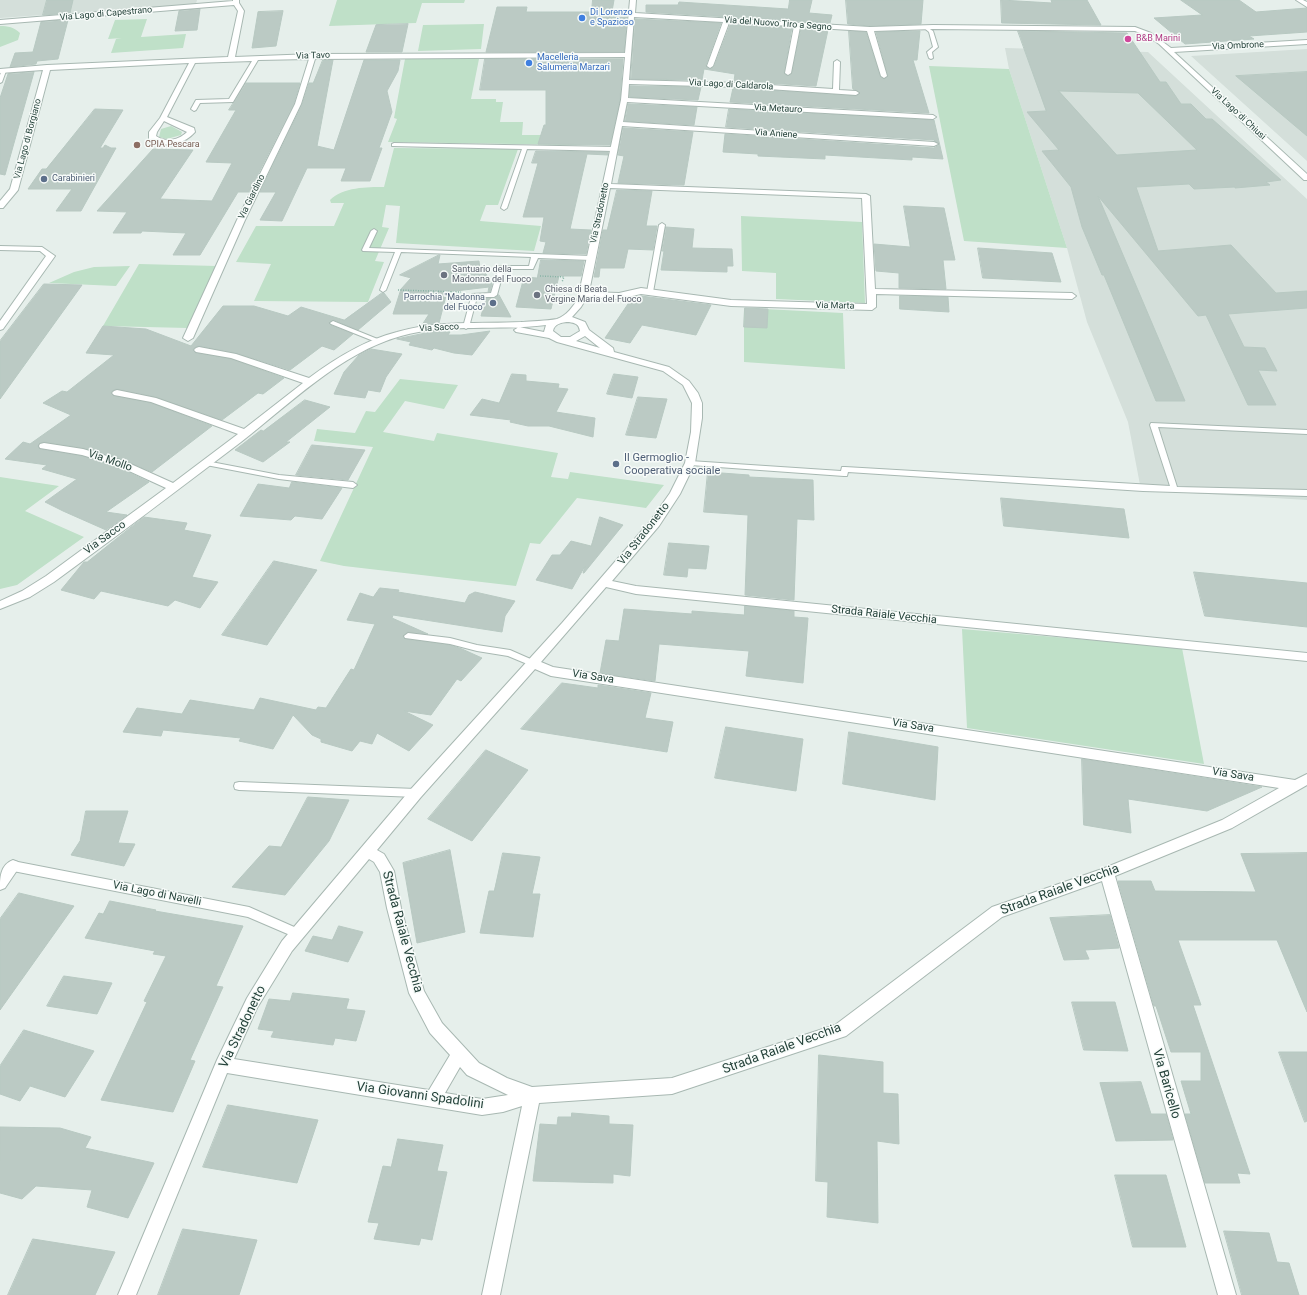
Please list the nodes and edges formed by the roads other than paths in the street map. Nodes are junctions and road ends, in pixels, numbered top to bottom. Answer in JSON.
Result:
{"nodes":[{"id":1,"x":633,"y":0,"type":"edge"},
{"id":2,"x":236,"y":1,"type":"edge"},
{"id":3,"x":632,"y":15,"type":"junction"},
{"id":4,"x":726,"y":21,"type":"junction"},
{"id":5,"x":0,"y":22,"type":"edge"},
{"id":6,"x":797,"y":26,"type":"junction"},
{"id":7,"x":925,"y":27,"type":"junction"},
{"id":8,"x":870,"y":29,"type":"junction"},
{"id":9,"x":1307,"y":42,"type":"edge"},
{"id":10,"x":1169,"y":50,"type":"junction"},
{"id":11,"x":627,"y":55,"type":"junction"},
{"id":12,"x":313,"y":56,"type":"junction"},
{"id":13,"x":931,"y":58,"type":"dead end"},
{"id":14,"x":256,"y":59,"type":"junction"},
{"id":15,"x":231,"y":60,"type":"junction"},
{"id":16,"x":193,"y":61,"type":"junction"},
{"id":17,"x":837,"y":62,"type":"dead end"},
{"id":18,"x":710,"y":66,"type":"dead end"},
{"id":19,"x":47,"y":67,"type":"junction"},
{"id":20,"x":2,"y":71,"type":"edge"},
{"id":21,"x":788,"y":73,"type":"dead end"},
{"id":22,"x":884,"y":76,"type":"dead end"},
{"id":23,"x":0,"y":82,"type":"edge"},
{"id":24,"x":626,"y":82,"type":"junction"},
{"id":25,"x":836,"y":92,"type":"junction"},
{"id":26,"x":856,"y":93,"type":"dead end"},
{"id":27,"x":624,"y":100,"type":"junction"},
{"id":28,"x":194,"y":109,"type":"dead end"},
{"id":29,"x":933,"y":117,"type":"dead end"},
{"id":30,"x":163,"y":118,"type":"junction"},
{"id":31,"x":619,"y":124,"type":"junction"},
{"id":32,"x":934,"y":144,"type":"dead end"},
{"id":33,"x":394,"y":145,"type":"dead end"},
{"id":34,"x":525,"y":147,"type":"junction"},
{"id":35,"x":614,"y":149,"type":"junction"},
{"id":36,"x":1307,"y":178,"type":"edge"},
{"id":37,"x":606,"y":186,"type":"junction"},
{"id":38,"x":0,"y":206,"type":"edge"},
{"id":39,"x":504,"y":208,"type":"dead end"},
{"id":40,"x":662,"y":226,"type":"dead end"},
{"id":41,"x":374,"y":232,"type":"dead end"},
{"id":42,"x":0,"y":248,"type":"edge"},
{"id":43,"x":399,"y":250,"type":"junction"},
{"id":44,"x":535,"y":256,"type":"junction"},
{"id":45,"x":591,"y":258,"type":"junction"},
{"id":46,"x":383,"y":290,"type":"road end"},
{"id":47,"x":871,"y":291,"type":"junction"},
{"id":48,"x":650,"y":292,"type":"junction"},
{"id":49,"x":1072,"y":296,"type":"dead end"},
{"id":50,"x":583,"y":297,"type":"junction"},
{"id":51,"x":559,"y":320,"type":"junction"},
{"id":52,"x":333,"y":323,"type":"dead end"},
{"id":53,"x":502,"y":326,"type":"junction"},
{"id":54,"x":0,"y":327,"type":"edge"},
{"id":55,"x":466,"y":327,"type":"junction"},
{"id":56,"x":585,"y":329,"type":"junction"},
{"id":57,"x":551,"y":336,"type":"junction"},
{"id":58,"x":188,"y":338,"type":"dead end"},
{"id":59,"x":562,"y":340,"type":"junction"},
{"id":60,"x":378,"y":341,"type":"junction"},
{"id":61,"x":199,"y":350,"type":"dead end"},
{"id":62,"x":618,"y":354,"type":"junction"},
{"id":63,"x":311,"y":382,"type":"junction"},
{"id":64,"x":117,"y":393,"type":"dead end"},
{"id":65,"x":1307,"y":432,"type":"edge"},
{"id":66,"x":245,"y":433,"type":"junction"},
{"id":67,"x":44,"y":446,"type":"dead end"},
{"id":68,"x":206,"y":463,"type":"junction"},
{"id":69,"x":690,"y":463,"type":"junction"},
{"id":70,"x":353,"y":485,"type":"dead end"},
{"id":71,"x":174,"y":487,"type":"junction"},
{"id":72,"x":1174,"y":488,"type":"junction"},
{"id":73,"x":1307,"y":493,"type":"edge"},
{"id":74,"x":605,"y":583,"type":"junction"},
{"id":75,"x":0,"y":605,"type":"edge"},
{"id":76,"x":408,"y":636,"type":"dead end"},
{"id":77,"x":1307,"y":657,"type":"edge"},
{"id":78,"x":532,"y":663,"type":"junction"},
{"id":79,"x":1301,"y":782,"type":"edge"},
{"id":80,"x":239,"y":786,"type":"dead end"},
{"id":81,"x":416,"y":793,"type":"junction"},
{"id":82,"x":367,"y":851,"type":"junction"},
{"id":83,"x":13,"y":866,"type":"joint"},
{"id":84,"x":1108,"y":873,"type":"junction"},
{"id":85,"x":0,"y":884,"type":"edge"},
{"id":86,"x":297,"y":933,"type":"junction"},
{"id":87,"x":459,"y":1054,"type":"junction"},
{"id":88,"x":223,"y":1065,"type":"junction"},
{"id":89,"x":532,"y":1095,"type":"junction"},
{"id":90,"x":432,"y":1100,"type":"junction"},
{"id":91,"x":127,"y":1295,"type":"edge"},
{"id":92,"x":491,"y":1295,"type":"edge"},
{"id":93,"x":1227,"y":1295,"type":"edge"}],
"edges":[{"from":1,"to":3,"type":"street","name":"Via Stradonetto"},
{"from":2,"to":5,"type":"street","name":"Via Lago di Capestrano"},
{"from":2,"to":15,"type":"street"},
{"from":3,"to":4,"type":"street","name":"Via del Nuovo Tiro a Segno"},
{"from":3,"to":11,"type":"street","name":"Via Stradonetto"},
{"from":4,"to":6,"type":"street","name":"Via del Nuovo Tiro a Segno"},
{"from":4,"to":18,"type":"street"},
{"from":6,"to":8,"type":"street","name":"Via del Nuovo Tiro a Segno"},
{"from":6,"to":21,"type":"street"},
{"from":7,"to":8,"type":"street","name":"Via del Nuovo Tiro a Segno"},
{"from":7,"to":10,"type":"street","name":"Via del Nuovo Tiro a Segno"},
{"from":7,"to":13,"type":"lane"},
{"from":8,"to":22,"type":"street"},
{"from":9,"to":10,"type":"street","name":"Via Ombrone"},
{"from":10,"to":36,"type":"street","name":"Via Lago di Chiusi"},
{"from":11,"to":12,"type":"street","name":"Via Tavo"},
{"from":11,"to":24,"type":"street","name":"Via Stradonetto"},
{"from":12,"to":14,"type":"street","name":"Via Tavo"},
{"from":12,"to":58,"type":"street","name":"Via Giardino"},
{"from":14,"to":15,"type":"street","name":"Via Tavo"},
{"from":14,"to":28,"type":"street"},
{"from":15,"to":16,"type":"street","name":"Via Tavo"},
{"from":16,"to":19,"type":"street","name":"Via Tavo"},
{"from":16,"to":30,"type":"street"},
{"from":17,"to":25,"type":"street"},
{"from":19,"to":20,"type":"street","name":"Via Tavo"},
{"from":19,"to":38,"type":"street","name":"Via Lago di Borgiano"},
{"from":20,"to":23,"type":"lane"},
{"from":24,"to":25,"type":"street","name":"Via Lago di Caldarola"},
{"from":24,"to":27,"type":"street","name":"Via Stradonetto"},
{"from":25,"to":26,"type":"street","name":"Via Lago di Caldarola"},
{"from":27,"to":29,"type":"street","name":"Via Metauro"},
{"from":27,"to":31,"type":"street","name":"Via Stradonetto"},
{"from":30,"to":30,"type":"street"},
{"from":31,"to":32,"type":"street","name":"Via Aniene"},
{"from":31,"to":35,"type":"street","name":"Via Stradonetto"},
{"from":33,"to":34,"type":"lane"},
{"from":34,"to":35,"type":"lane"},
{"from":34,"to":39,"type":"lane"},
{"from":35,"to":37,"type":"street","name":"Via Stradonetto"},
{"from":37,"to":45,"type":"street","name":"Via Stradonetto"},
{"from":37,"to":47,"type":"street"},
{"from":40,"to":48,"type":"lane"},
{"from":41,"to":43,"type":"lane"},
{"from":42,"to":54,"type":"street"},
{"from":43,"to":44,"type":"lane"},
{"from":43,"to":46,"type":"lane"},
{"from":44,"to":45,"type":"lane"},
{"from":44,"to":55,"type":"lane"},
{"from":45,"to":50,"type":"street","name":"Via Stradonetto"},
{"from":47,"to":48,"type":"street","name":"Via Marta"},
{"from":47,"to":49,"type":"street"},
{"from":48,"to":50,"type":"street","name":"Via Marta"},
{"from":50,"to":51,"type":"street"},
{"from":50,"to":56,"type":"street","name":"Via Stradonetto"},
{"from":51,"to":53,"type":"street","name":"Via Sacco"},
{"from":51,"to":56,"type":"street","name":"Via Sacco"},
{"from":51,"to":57,"type":"street"},
{"from":52,"to":60,"type":"lane"},
{"from":53,"to":55,"type":"street","name":"Via Sacco"},
{"from":53,"to":57,"type":"street","name":"Via Sacco"},
{"from":55,"to":60,"type":"street","name":"Via Sacco"},
{"from":56,"to":59,"type":"street"},
{"from":56,"to":62,"type":"street","name":"Via Stradonetto"},
{"from":57,"to":59,"type":"street","name":"Via Sacco"},
{"from":59,"to":62,"type":"street","name":"Via Stradonetto"},
{"from":60,"to":63,"type":"street","name":"Via Sacco"},
{"from":61,"to":63,"type":"street"},
{"from":62,"to":69,"type":"street","name":"Via Stradonetto"},
{"from":63,"to":66,"type":"street","name":"Via Sacco"},
{"from":64,"to":66,"type":"street"},
{"from":65,"to":72,"type":"lane"},
{"from":66,"to":68,"type":"street","name":"Via Sacco"},
{"from":67,"to":71,"type":"street","name":"Via Mollo"},
{"from":68,"to":70,"type":"lane"},
{"from":68,"to":71,"type":"street","name":"Via Sacco"},
{"from":69,"to":72,"type":"lane"},
{"from":69,"to":74,"type":"street","name":"Via Stradonetto"},
{"from":71,"to":75,"type":"street","name":"Via Sacco"},
{"from":72,"to":73,"type":"lane"},
{"from":74,"to":77,"type":"street","name":"Strada Raiale Vecchia"},
{"from":74,"to":78,"type":"street","name":"Via Stradonetto"},
{"from":76,"to":78,"type":"lane"},
{"from":78,"to":79,"type":"street","name":"Via Sava"},
{"from":78,"to":81,"type":"street","name":"Via Stradonetto"},
{"from":79,"to":84,"type":"street","name":"Strada Raiale Vecchia"},
{"from":80,"to":81,"type":"lane"},
{"from":81,"to":82,"type":"street","name":"Via Stradonetto"},
{"from":82,"to":86,"type":"street","name":"Via Stradonetto"},
{"from":82,"to":87,"type":"street","name":"Strada Raiale Vecchia"},
{"from":83,"to":85,"type":"street"},
{"from":83,"to":86,"type":"lane","name":"Via Lago di Navelli"},
{"from":84,"to":89,"type":"street","name":"Strada Raiale Vecchia"},
{"from":84,"to":93,"type":"street","name":"Via Baricello"},
{"from":86,"to":88,"type":"street","name":"Via Stradonetto"},
{"from":87,"to":89,"type":"street","name":"Strada Raiale Vecchia"},
{"from":87,"to":90,"type":"street"},
{"from":88,"to":90,"type":"street","name":"Via Giovanni Spadolini"},
{"from":88,"to":91,"type":"street","name":"Via Stradonetto"},
{"from":89,"to":90,"type":"street","name":"Via Giovanni Spadolini"},
{"from":89,"to":92,"type":"street"}]}
